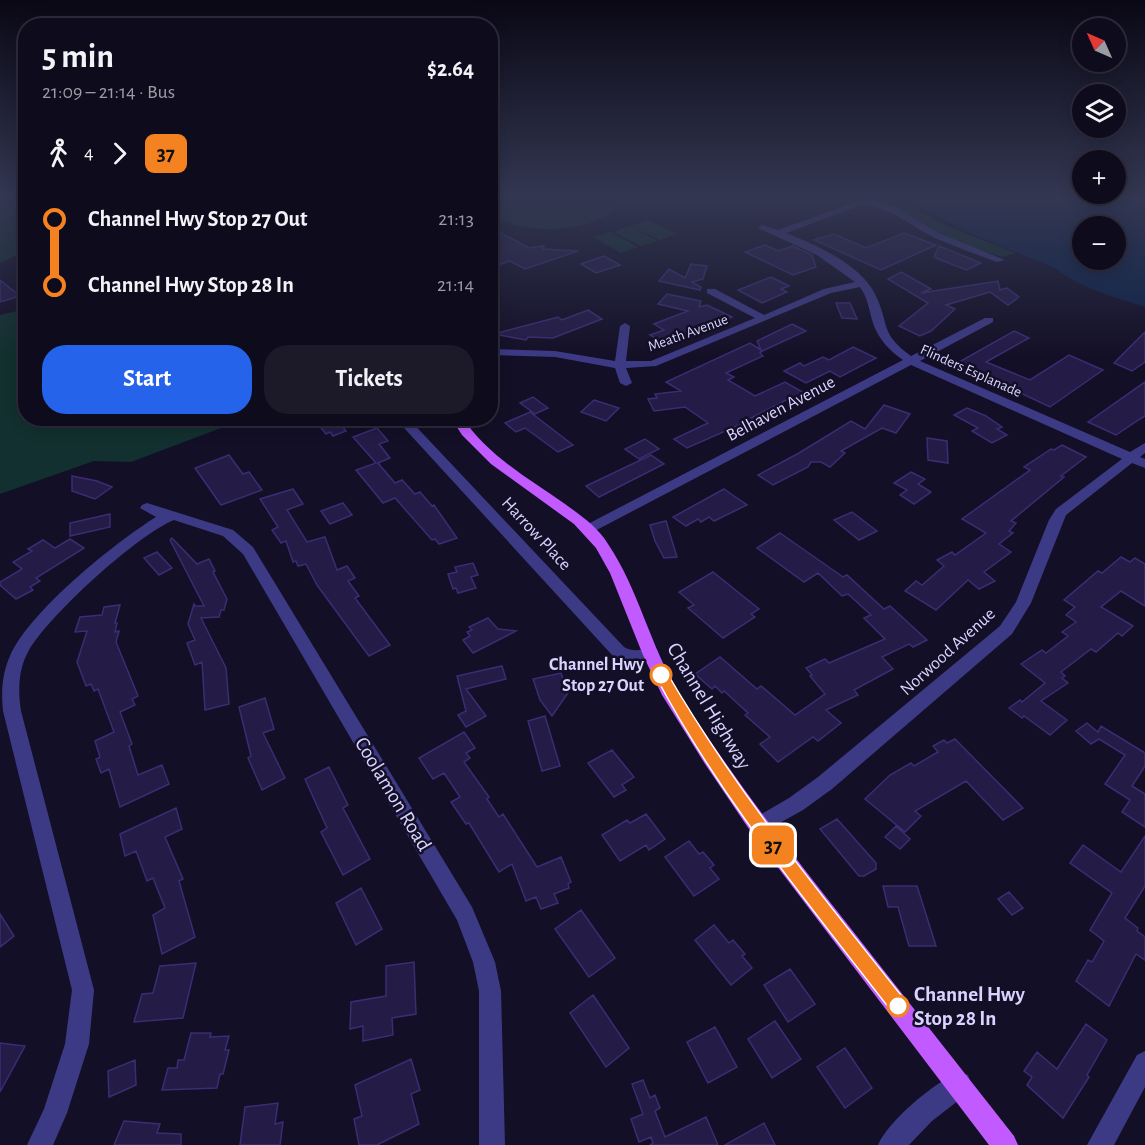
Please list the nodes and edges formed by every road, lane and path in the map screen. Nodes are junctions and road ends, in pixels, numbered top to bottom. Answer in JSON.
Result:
{"nodes":[{"id":1,"x":815,"y":251,"type":"edge"},
{"id":2,"x":976,"y":251,"type":"edge"},
{"id":3,"x":1000,"y":260,"type":"dead end"},
{"id":4,"x":863,"y":283,"type":"junction"},
{"id":5,"x":711,"y":291,"type":"dead end"},
{"id":6,"x":764,"y":320,"type":"junction"},
{"id":7,"x":989,"y":320,"type":"dead end"},
{"id":8,"x":625,"y":326,"type":"dead end"},
{"id":9,"x":498,"y":352,"type":"edge"},
{"id":10,"x":911,"y":361,"type":"junction"},
{"id":11,"x":620,"y":366,"type":"junction"},
{"id":12,"x":626,"y":383,"type":"dead end"},
{"id":13,"x":409,"y":426,"type":"edge"},
{"id":14,"x":462,"y":426,"type":"edge"},
{"id":15,"x":1145,"y":447,"type":"edge"},
{"id":16,"x":1138,"y":461,"type":"edge"},
{"id":17,"x":147,"y":508,"type":"dead end"},
{"id":18,"x":166,"y":516,"type":"junction"},
{"id":19,"x":589,"y":529,"type":"junction"},
{"id":20,"x":651,"y":655,"type":"junction"},
{"id":21,"x":758,"y":825,"type":"junction"},
{"id":22,"x":1145,"y":1063,"type":"edge"},
{"id":23,"x":959,"y":1084,"type":"junction"},
{"id":24,"x":40,"y":1145,"type":"edge"},
{"id":25,"x":492,"y":1145,"type":"edge"},
{"id":26,"x":891,"y":1145,"type":"edge"},
{"id":27,"x":1005,"y":1145,"type":"edge"},
{"id":28,"x":1100,"y":1145,"type":"edge"}],
"edges":[{"from":1,"to":4,"type":"street","name":"Flinders Esplanade"},
{"from":2,"to":3,"type":"street"},
{"from":4,"to":6,"type":"street","name":"Meath Avenue"},
{"from":4,"to":10,"type":"street","name":"Flinders Esplanade"},
{"from":5,"to":6,"type":"street","name":"Meath Avenue"},
{"from":6,"to":11,"type":"street","name":"Meath Avenue"},
{"from":7,"to":10,"type":"street","name":"Belhaven Avenue"},
{"from":8,"to":11,"type":"street","name":"Meath Avenue"},
{"from":9,"to":11,"type":"street","name":"Meath Avenue"},
{"from":10,"to":16,"type":"street","name":"Flinders Esplanade"},
{"from":10,"to":19,"type":"street","name":"Belhaven Avenue"},
{"from":11,"to":12,"type":"street","name":"Meath Avenue"},
{"from":13,"to":20,"type":"street","name":"Harrow Place"},
{"from":14,"to":19,"type":"main road","name":"Channel Highway"},
{"from":15,"to":16,"type":"street","name":"Norwood Avenue"},
{"from":16,"to":21,"type":"street","name":"Norwood Avenue"},
{"from":17,"to":18,"type":"street","name":"Coolamon Road"},
{"from":18,"to":24,"type":"street"},
{"from":18,"to":25,"type":"street","name":"Coolamon Road"},
{"from":19,"to":20,"type":"main road","name":"Channel Highway"},
{"from":20,"to":21,"type":"main road","name":"Channel Highway"},
{"from":21,"to":23,"type":"main road","name":"Channel Highway"},
{"from":22,"to":28,"type":"street"},
{"from":23,"to":26,"type":"street"},
{"from":23,"to":27,"type":"main road","name":"Channel Highway"}]}
